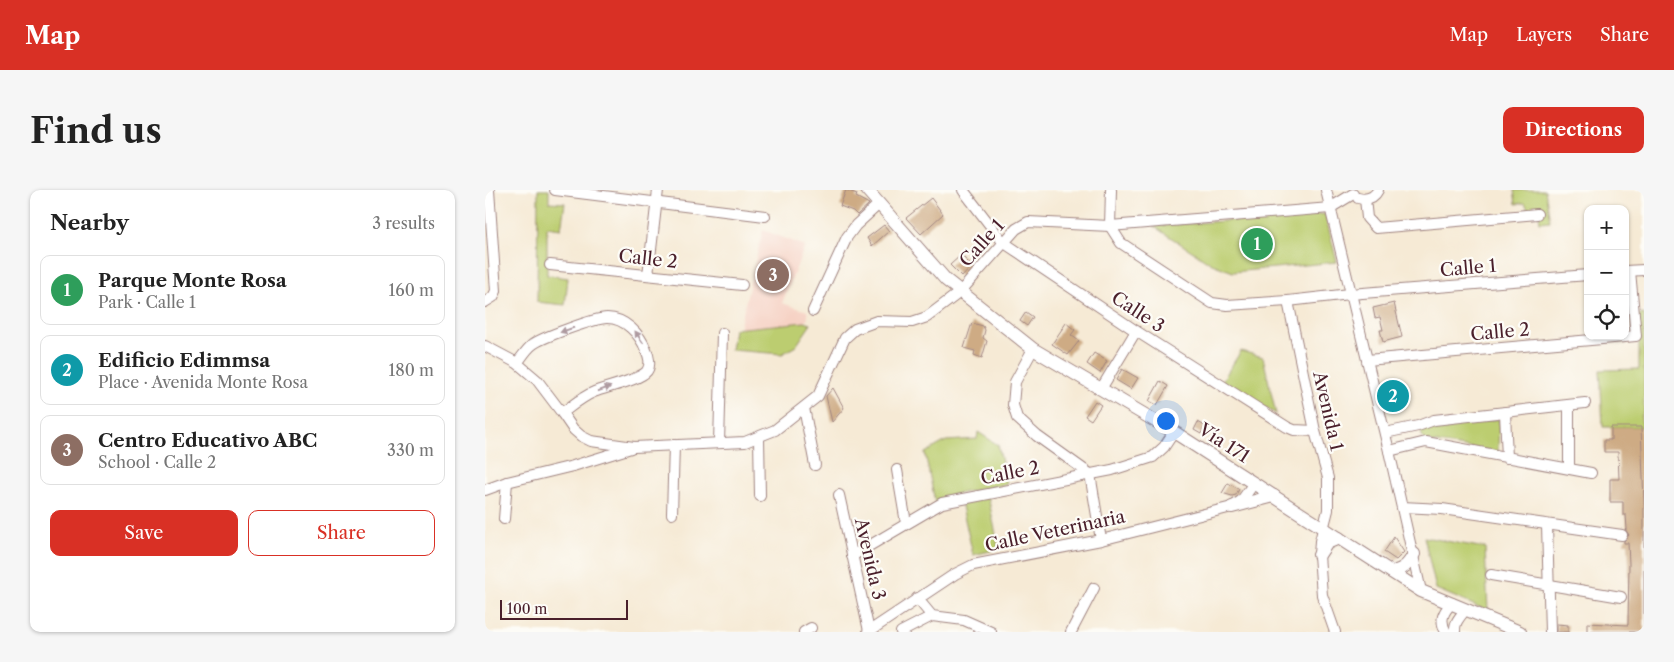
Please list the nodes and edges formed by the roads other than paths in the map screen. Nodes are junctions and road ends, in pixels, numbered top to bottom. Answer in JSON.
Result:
{"nodes":[{"id":1,"x":489,"y":190,"type":"edge"},
{"id":2,"x":555,"y":190,"type":"edge"},
{"id":3,"x":658,"y":190,"type":"edge"},
{"id":4,"x":867,"y":190,"type":"edge"},
{"id":5,"x":963,"y":190,"type":"edge"},
{"id":6,"x":1111,"y":190,"type":"edge"},
{"id":7,"x":1326,"y":190,"type":"edge"},
{"id":8,"x":1378,"y":190,"type":"edge"},
{"id":9,"x":1352,"y":192,"type":"edge"},
{"id":10,"x":1365,"y":199,"type":"junction"},
{"id":11,"x":656,"y":203,"type":"junction"},
{"id":12,"x":879,"y":204,"type":"junction"},
{"id":13,"x":1330,"y":208,"type":"junction"},
{"id":14,"x":1537,"y":214,"type":"dead end"},
{"id":15,"x":765,"y":216,"type":"dead end"},
{"id":16,"x":1110,"y":226,"type":"junction"},
{"id":17,"x":1003,"y":242,"type":"junction"},
{"id":18,"x":550,"y":265,"type":"dead end"},
{"id":19,"x":1644,"y":270,"type":"edge"},
{"id":20,"x":1629,"y":271,"type":"edge"},
{"id":21,"x":1584,"y":274,"type":"edge"},
{"id":22,"x":648,"y":275,"type":"junction"},
{"id":23,"x":1629,"y":280,"type":"edge"},
{"id":24,"x":742,"y":285,"type":"dead end"},
{"id":25,"x":960,"y":292,"type":"junction"},
{"id":26,"x":1350,"y":294,"type":"junction"},
{"id":27,"x":1288,"y":301,"type":"junction"},
{"id":28,"x":485,"y":302,"type":"edge"},
{"id":29,"x":813,"y":311,"type":"dead end"},
{"id":30,"x":1136,"y":331,"type":"junction"},
{"id":31,"x":722,"y":333,"type":"dead end"},
{"id":32,"x":485,"y":346,"type":"edge"},
{"id":33,"x":1033,"y":349,"type":"junction"},
{"id":34,"x":1367,"y":360,"type":"junction"},
{"id":35,"x":517,"y":363,"type":"junction"},
{"id":36,"x":1101,"y":390,"type":"junction"},
{"id":37,"x":1585,"y":403,"type":"dead end"},
{"id":38,"x":1569,"y":405,"type":"junction"},
{"id":39,"x":804,"y":408,"type":"junction"},
{"id":40,"x":1505,"y":412,"type":"junction"},
{"id":41,"x":562,"y":413,"type":"junction"},
{"id":42,"x":1315,"y":431,"type":"junction"},
{"id":43,"x":1174,"y":432,"type":"junction"},
{"id":44,"x":1385,"y":433,"type":"junction"},
{"id":45,"x":759,"y":437,"type":"junction"},
{"id":46,"x":719,"y":443,"type":"junction"},
{"id":47,"x":674,"y":445,"type":"junction"},
{"id":48,"x":634,"y":447,"type":"junction"},
{"id":49,"x":1389,"y":450,"type":"junction"},
{"id":50,"x":1507,"y":458,"type":"junction"},
{"id":51,"x":815,"y":465,"type":"dead end"},
{"id":52,"x":1569,"y":468,"type":"junction"},
{"id":53,"x":897,"y":470,"type":"dead end"},
{"id":54,"x":1591,"y":473,"type":"dead end"},
{"id":55,"x":1090,"y":474,"type":"junction"},
{"id":56,"x":507,"y":482,"type":"junction"},
{"id":57,"x":1254,"y":483,"type":"junction"},
{"id":58,"x":485,"y":490,"type":"edge"},
{"id":59,"x":839,"y":495,"type":"dead end"},
{"id":60,"x":760,"y":496,"type":"dead end"},
{"id":61,"x":1274,"y":496,"type":"junction"},
{"id":62,"x":1232,"y":507,"type":"junction"},
{"id":63,"x":1402,"y":507,"type":"junction"},
{"id":64,"x":672,"y":514,"type":"dead end"},
{"id":65,"x":504,"y":519,"type":"dead end"},
{"id":66,"x":906,"y":523,"type":"junction"},
{"id":67,"x":1547,"y":525,"type":"junction"},
{"id":68,"x":1323,"y":528,"type":"junction"},
{"id":69,"x":1621,"y":535,"type":"dead end"},
{"id":70,"x":1339,"y":538,"type":"junction"},
{"id":71,"x":1101,"y":540,"type":"junction"},
{"id":72,"x":1319,"y":554,"type":"junction"},
{"id":73,"x":1413,"y":554,"type":"junction"},
{"id":74,"x":852,"y":556,"type":"junction"},
{"id":75,"x":1392,"y":572,"type":"junction"},
{"id":76,"x":1491,"y":575,"type":"dead end"},
{"id":77,"x":1549,"y":585,"type":"junction"},
{"id":78,"x":1094,"y":588,"type":"dead end"},
{"id":79,"x":1421,"y":591,"type":"junction"},
{"id":80,"x":1621,"y":597,"type":"dead end"},
{"id":81,"x":917,"y":598,"type":"junction"},
{"id":82,"x":1452,"y":604,"type":"junction"},
{"id":83,"x":1466,"y":609,"type":"junction"},
{"id":84,"x":931,"y":616,"type":"junction"},
{"id":85,"x":869,"y":631,"type":"edge"},
{"id":86,"x":987,"y":631,"type":"edge"},
{"id":87,"x":901,"y":632,"type":"edge"},
{"id":88,"x":1071,"y":632,"type":"edge"},
{"id":89,"x":1335,"y":632,"type":"edge"},
{"id":90,"x":1446,"y":632,"type":"edge"},
{"id":91,"x":1455,"y":632,"type":"edge"},
{"id":92,"x":1520,"y":632,"type":"edge"},
{"id":93,"x":1550,"y":632,"type":"edge"}],
"edges":[{"from":1,"to":28,"type":"street"},
{"from":2,"to":11,"type":"street"},
{"from":3,"to":11,"type":"street"},
{"from":4,"to":12,"type":"main road","name":"Vía 171"},
{"from":5,"to":17,"type":"street","name":"Calle 3"},
{"from":6,"to":16,"type":"street"},
{"from":7,"to":13,"type":"street"},
{"from":8,"to":10,"type":"street"},
{"from":9,"to":10,"type":"street"},
{"from":9,"to":13,"type":"street"},
{"from":10,"to":14,"type":"street"},
{"from":11,"to":15,"type":"street"},
{"from":11,"to":22,"type":"street"},
{"from":12,"to":25,"type":"main road","name":"Vía 171"},
{"from":12,"to":29,"type":"street"},
{"from":13,"to":16,"type":"street","name":"Calle 1"},
{"from":13,"to":26,"type":"street"},
{"from":16,"to":17,"type":"street","name":"Calle 1"},
{"from":16,"to":27,"type":"street"},
{"from":17,"to":25,"type":"street","name":"Calle 1"},
{"from":17,"to":30,"type":"street","name":"Calle 3"},
{"from":18,"to":22,"type":"street","name":"Calle 2"},
{"from":19,"to":20,"type":"street"},
{"from":21,"to":26,"type":"street","name":"Calle 1"},
{"from":22,"to":24,"type":"street","name":"Calle 2"},
{"from":23,"to":34,"type":"street","name":"Calle 2"},
{"from":25,"to":33,"type":"main road","name":"Vía 171"},
{"from":25,"to":39,"type":"street","name":"Calle 1"},
{"from":26,"to":27,"type":"street"},
{"from":26,"to":34,"type":"street"},
{"from":27,"to":42,"type":"street","name":"Avenida 1"},
{"from":30,"to":36,"type":"street"},
{"from":30,"to":42,"type":"street","name":"Calle 3"},
{"from":31,"to":46,"type":"street"},
{"from":32,"to":35,"type":"street"},
{"from":33,"to":36,"type":"main road","name":"Vía 171"},
{"from":33,"to":55,"type":"street"},
{"from":34,"to":44,"type":"street"},
{"from":35,"to":41,"type":"street"},
{"from":41,"to":35,"type":"street","one_way":true},
{"from":36,"to":43,"type":"main road","name":"Vía 171"},
{"from":37,"to":38,"type":"street"},
{"from":38,"to":40,"type":"street"},
{"from":38,"to":52,"type":"street"},
{"from":39,"to":45,"type":"street","name":"Calle 1"},
{"from":39,"to":51,"type":"street"},
{"from":40,"to":44,"type":"street"},
{"from":40,"to":50,"type":"street"},
{"from":41,"to":48,"type":"street"},
{"from":42,"to":68,"type":"street","name":"Avenida 1"},
{"from":43,"to":55,"type":"street","name":"Calle 2"},
{"from":43,"to":57,"type":"main road","name":"Vía 171"},
{"from":44,"to":49,"type":"street"},
{"from":45,"to":46,"type":"street","name":"Calle 1"},
{"from":45,"to":60,"type":"street"},
{"from":46,"to":47,"type":"street","name":"Calle 1"},
{"from":47,"to":48,"type":"street","name":"Calle 1"},
{"from":47,"to":64,"type":"street"},
{"from":48,"to":56,"type":"street"},
{"from":49,"to":50,"type":"street"},
{"from":49,"to":63,"type":"street"},
{"from":50,"to":52,"type":"street"},
{"from":52,"to":54,"type":"street"},
{"from":53,"to":66,"type":"street"},
{"from":55,"to":66,"type":"street","name":"Calle 2"},
{"from":55,"to":71,"type":"street"},
{"from":56,"to":58,"type":"street"},
{"from":56,"to":65,"type":"street"},
{"from":57,"to":61,"type":"main road","name":"Vía 171"},
{"from":57,"to":62,"type":"street"},
{"from":59,"to":74,"type":"street","name":"Avenida 3"},
{"from":61,"to":62,"type":"main road"},
{"from":61,"to":68,"type":"main road","name":"Vía 171"},
{"from":62,"to":71,"type":"street","name":"Calle Veterinaria"},
{"from":63,"to":67,"type":"street"},
{"from":63,"to":73,"type":"street"},
{"from":66,"to":74,"type":"street","name":"Calle 2"},
{"from":67,"to":69,"type":"street"},
{"from":67,"to":77,"type":"street"},
{"from":68,"to":70,"type":"main road","name":"Vía 171"},
{"from":68,"to":72,"type":"street","name":"Avenida 1"},
{"from":70,"to":72,"type":"main road"},
{"from":70,"to":75,"type":"main road","name":"Vía 171"},
{"from":71,"to":81,"type":"street","name":"Calle Veterinaria"},
{"from":72,"to":89,"type":"street","name":"Avenida 1"},
{"from":73,"to":75,"type":"main road"},
{"from":73,"to":79,"type":"street"},
{"from":74,"to":85,"type":"street","name":"Avenida 3"},
{"from":75,"to":79,"type":"main road","name":"Vía 171"},
{"from":76,"to":77,"type":"street"},
{"from":77,"to":80,"type":"street"},
{"from":77,"to":93,"type":"street"},
{"from":78,"to":88,"type":"street"},
{"from":79,"to":82,"type":"main road","name":"Vía 171"},
{"from":81,"to":84,"type":"street"},
{"from":81,"to":85,"type":"street","name":"Calle Veterinaria"},
{"from":82,"to":83,"type":"main road","name":"Vía 171"},
{"from":82,"to":90,"type":"street"},
{"from":83,"to":91,"type":"street"},
{"from":83,"to":92,"type":"main road","name":"Vía 171"},
{"from":84,"to":86,"type":"street"},
{"from":84,"to":87,"type":"street"}]}
